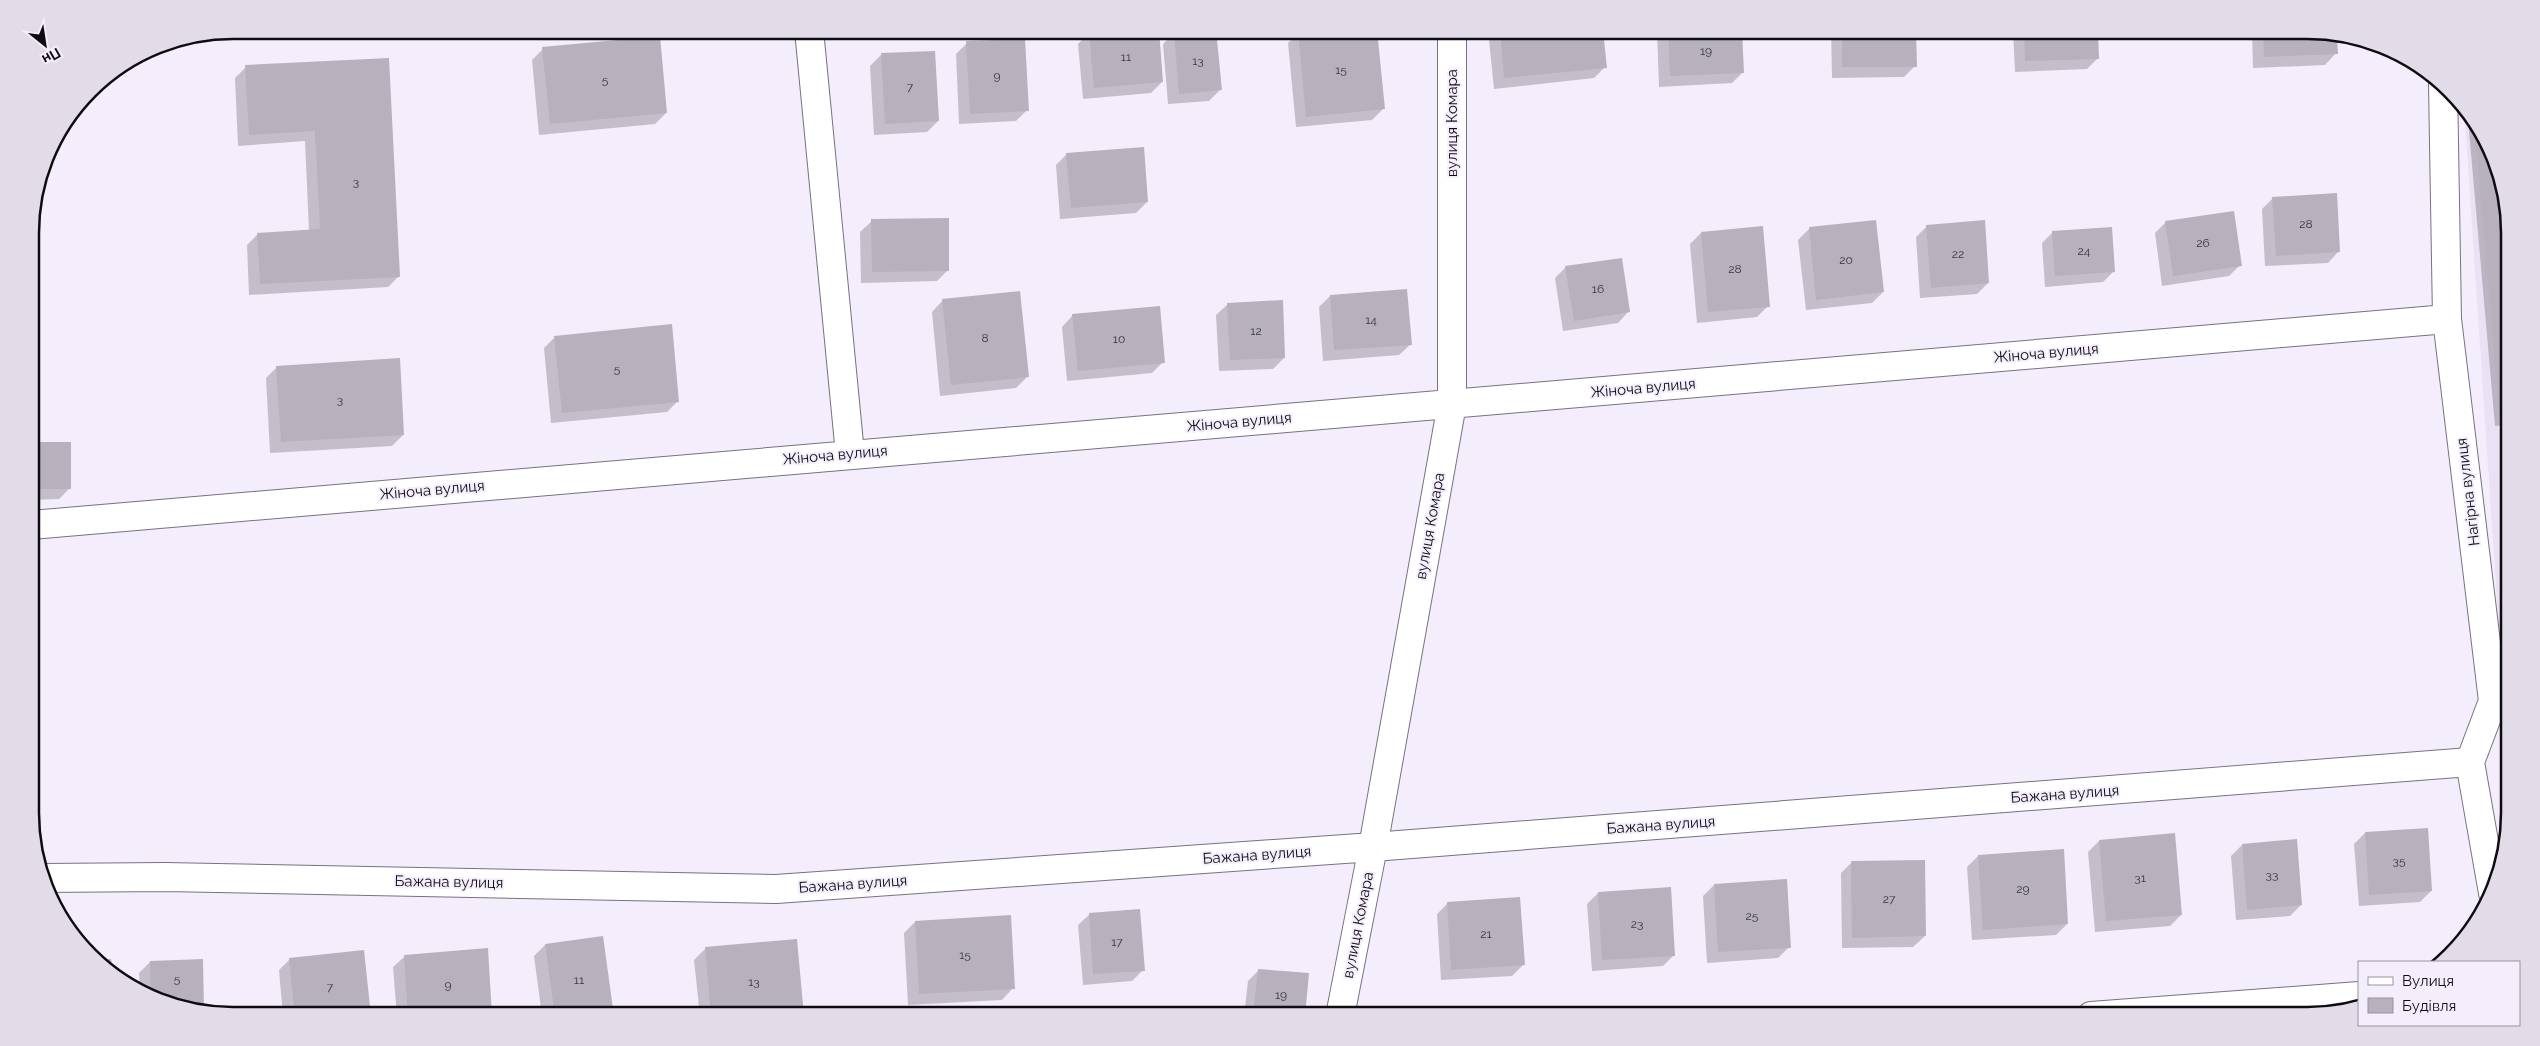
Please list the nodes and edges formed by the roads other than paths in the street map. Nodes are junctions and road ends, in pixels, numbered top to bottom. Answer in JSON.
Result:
{"nodes":[{"id":1,"x":810,"y":39,"type":"edge"},
{"id":2,"x":1452,"y":39,"type":"edge"},
{"id":3,"x":2443,"y":94,"type":"edge"},
{"id":4,"x":2447,"y":319,"type":"junction"},
{"id":5,"x":1452,"y":404,"type":"junction"},
{"id":6,"x":850,"y":454,"type":"junction"},
{"id":7,"x":39,"y":524,"type":"edge"},
{"id":8,"x":2470,"y":762,"type":"junction"},
{"id":9,"x":1373,"y":847,"type":"junction"},
{"id":10,"x":50,"y":878,"type":"edge"},
{"id":11,"x":2490,"y":878,"type":"edge"},
{"id":12,"x":2358,"y":996,"type":"edge"},
{"id":13,"x":1342,"y":1007,"type":"edge"},
{"id":14,"x":2212,"y":1007,"type":"edge"}],
"edges":[{"from":1,"to":6,"type":"street"},
{"from":2,"to":5,"type":"street","name":"вулиця Комара"},
{"from":3,"to":4,"type":"street","name":"Нагірна вулиця"},
{"from":4,"to":5,"type":"street","name":"Жіноча вулиця"},
{"from":4,"to":8,"type":"street","name":"Нагірна вулиця"},
{"from":5,"to":6,"type":"street","name":"Жіноча вулиця"},
{"from":5,"to":9,"type":"street","name":"вулиця Комара"},
{"from":6,"to":7,"type":"street","name":"Жіноча вулиця"},
{"from":8,"to":9,"type":"street","name":"Бажана вулиця"},
{"from":8,"to":11,"type":"street"},
{"from":9,"to":10,"type":"street","name":"Бажана вулиця"},
{"from":9,"to":13,"type":"street","name":"вулиця Комара"},
{"from":12,"to":14,"type":"street"}]}
